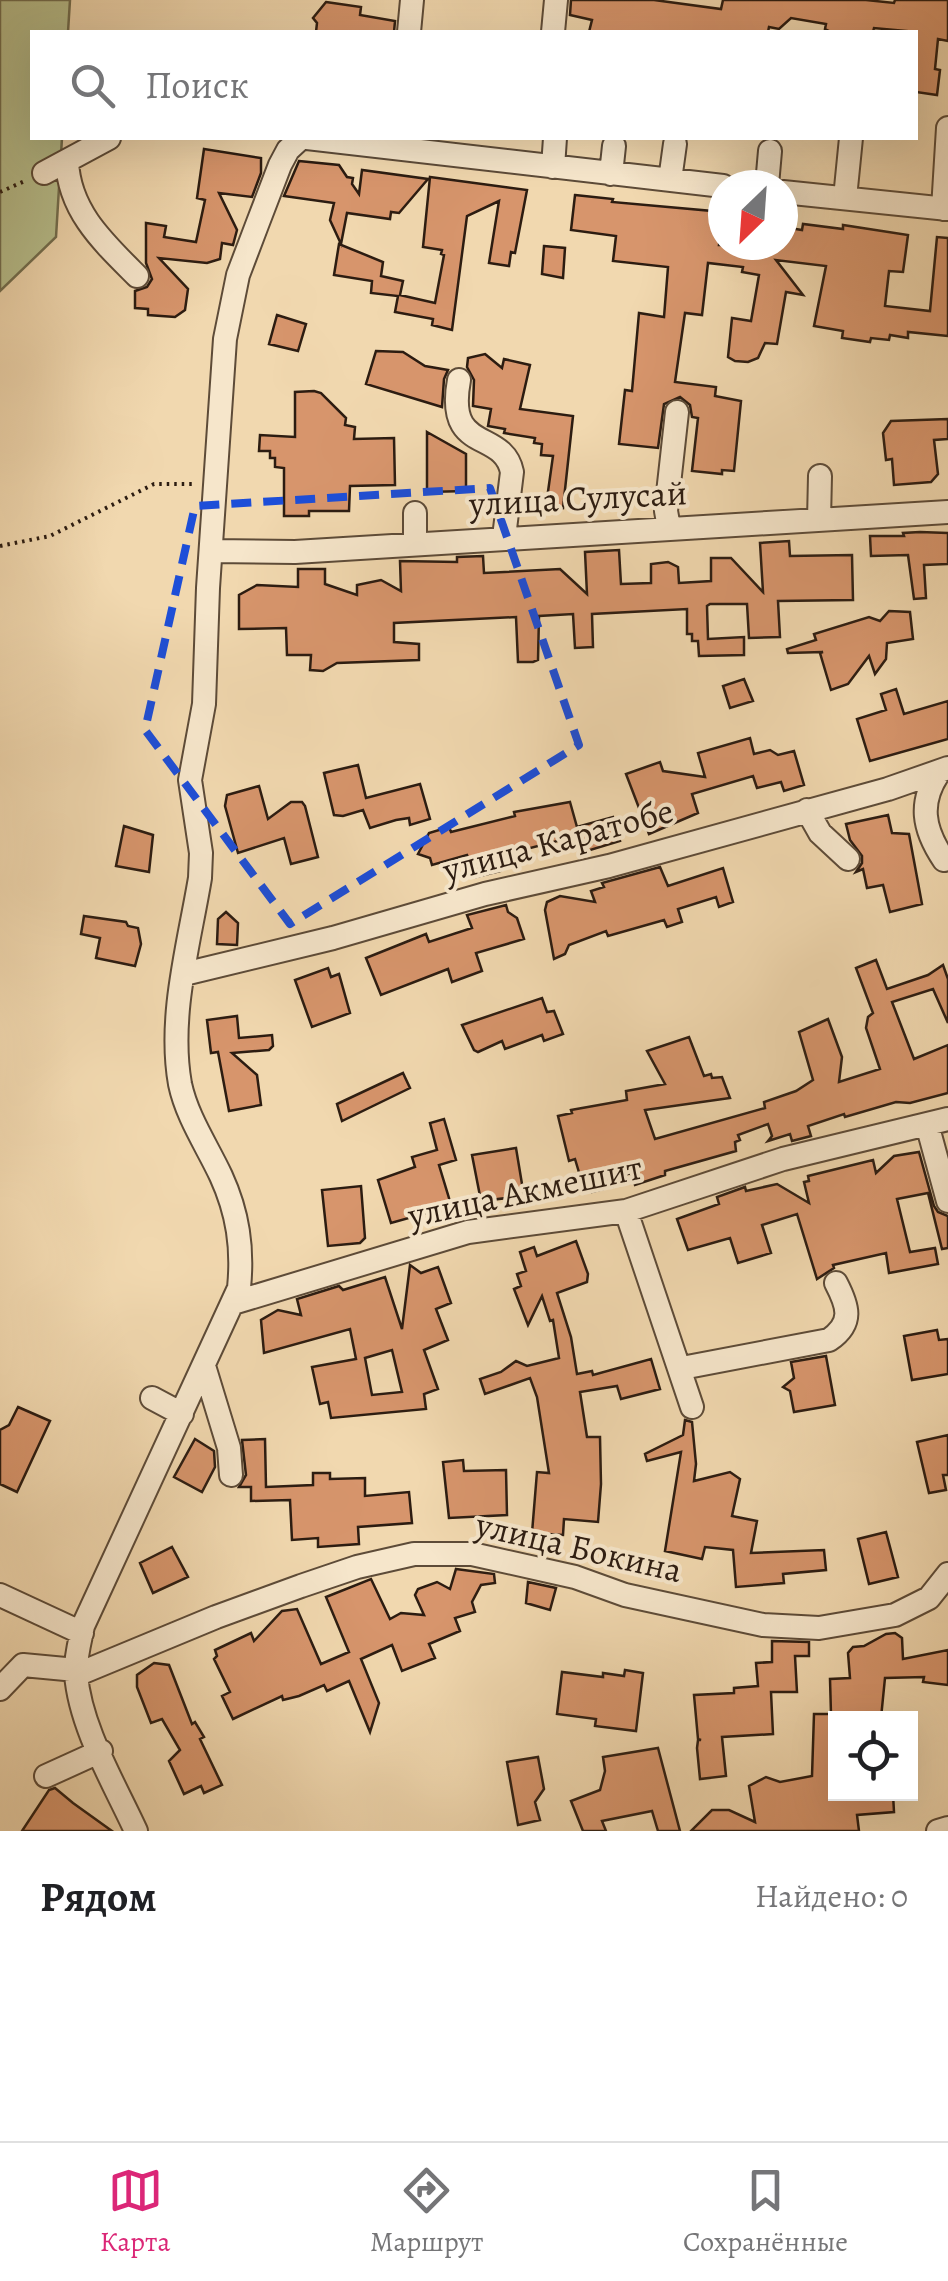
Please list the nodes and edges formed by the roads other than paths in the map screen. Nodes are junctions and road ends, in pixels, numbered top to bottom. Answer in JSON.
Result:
{"nodes":[{"id":1,"x":412,"y":0,"type":"edge"},
{"id":2,"x":556,"y":0,"type":"edge"},
{"id":3,"x":409,"y":30,"type":"edge"},
{"id":4,"x":553,"y":30,"type":"edge"},
{"id":5,"x":948,"y":128,"type":"edge"},
{"id":6,"x":105,"y":140,"type":"edge"},
{"id":7,"x":301,"y":140,"type":"edge"},
{"id":8,"x":344,"y":140,"type":"edge"},
{"id":9,"x":543,"y":140,"type":"edge"},
{"id":10,"x":553,"y":140,"type":"edge"},
{"id":11,"x":851,"y":140,"type":"edge"},
{"id":12,"x":423,"y":144,"type":"edge"},
{"id":13,"x":676,"y":144,"type":"dead end"},
{"id":14,"x":614,"y":146,"type":"dead end"},
{"id":15,"x":770,"y":151,"type":"dead end"},
{"id":16,"x":67,"y":161,"type":"junction"},
{"id":17,"x":546,"y":167,"type":"junction"},
{"id":18,"x":768,"y":170,"type":"edge"},
{"id":19,"x":44,"y":173,"type":"road end"},
{"id":20,"x":610,"y":174,"type":"junction"},
{"id":21,"x":670,"y":180,"type":"junction"},
{"id":22,"x":708,"y":184,"type":"edge"},
{"id":23,"x":798,"y":193,"type":"edge"},
{"id":24,"x":845,"y":198,"type":"junction"},
{"id":25,"x":945,"y":209,"type":"edge"},
{"id":26,"x":136,"y":276,"type":"dead end"},
{"id":27,"x":459,"y":380,"type":"dead end"},
{"id":28,"x":677,"y":412,"type":"dead end"},
{"id":29,"x":820,"y":476,"type":"dead end"},
{"id":30,"x":948,"y":512,"type":"edge"},
{"id":31,"x":415,"y":513,"type":"dead end"},
{"id":32,"x":819,"y":520,"type":"junction"},
{"id":33,"x":669,"y":528,"type":"junction"},
{"id":34,"x":504,"y":538,"type":"junction"},
{"id":35,"x":414,"y":542,"type":"junction"},
{"id":36,"x":211,"y":551,"type":"junction"},
{"id":37,"x":944,"y":769,"type":"edge"},
{"id":38,"x":807,"y":810,"type":"junction"},
{"id":39,"x":848,"y":859,"type":"dead end"},
{"id":40,"x":944,"y":860,"type":"dead end"},
{"id":41,"x":184,"y":974,"type":"junction"},
{"id":42,"x":938,"y":1122,"type":"edge"},
{"id":43,"x":948,"y":1201,"type":"edge"},
{"id":44,"x":626,"y":1211,"type":"junction"},
{"id":45,"x":836,"y":1282,"type":"dead end"},
{"id":46,"x":233,"y":1303,"type":"junction"},
{"id":47,"x":204,"y":1366,"type":"junction"},
{"id":48,"x":682,"y":1368,"type":"junction"},
{"id":49,"x":152,"y":1398,"type":"dead end"},
{"id":50,"x":692,"y":1407,"type":"dead end"},
{"id":51,"x":182,"y":1414,"type":"junction"},
{"id":52,"x":231,"y":1475,"type":"dead end"},
{"id":53,"x":948,"y":1574,"type":"edge"},
{"id":54,"x":0,"y":1595,"type":"edge"},
{"id":55,"x":82,"y":1633,"type":"junction"},
{"id":56,"x":76,"y":1673,"type":"junction"},
{"id":57,"x":0,"y":1689,"type":"edge"},
{"id":58,"x":101,"y":1752,"type":"junction"},
{"id":59,"x":46,"y":1776,"type":"dead end"},
{"id":60,"x":948,"y":1828,"type":"edge"},
{"id":61,"x":136,"y":1831,"type":"edge"},
{"id":62,"x":938,"y":1831,"type":"edge"}],
"edges":[{"from":1,"to":3,"type":"street"},
{"from":2,"to":4,"type":"street"},
{"from":5,"to":25,"type":"street"},
{"from":6,"to":16,"type":"street"},
{"from":7,"to":36,"type":"street"},
{"from":8,"to":12,"type":"street"},
{"from":9,"to":17,"type":"street"},
{"from":10,"to":17,"type":"street"},
{"from":11,"to":24,"type":"street"},
{"from":12,"to":17,"type":"street"},
{"from":13,"to":21,"type":"street"},
{"from":14,"to":20,"type":"street"},
{"from":15,"to":18,"type":"street"},
{"from":16,"to":19,"type":"street"},
{"from":16,"to":26,"type":"street"},
{"from":17,"to":20,"type":"street"},
{"from":20,"to":21,"type":"street"},
{"from":21,"to":22,"type":"street"},
{"from":23,"to":24,"type":"street"},
{"from":24,"to":25,"type":"street"},
{"from":27,"to":34,"type":"street"},
{"from":28,"to":33,"type":"street"},
{"from":29,"to":32,"type":"street"},
{"from":30,"to":32,"type":"street","name":"улица Сулусай"},
{"from":31,"to":35,"type":"street"},
{"from":32,"to":33,"type":"street","name":"улица Сулусай"},
{"from":33,"to":34,"type":"street","name":"улица Сулусай"},
{"from":34,"to":35,"type":"street","name":"улица Сулусай"},
{"from":35,"to":36,"type":"street","name":"улица Сулусай"},
{"from":36,"to":41,"type":"street"},
{"from":37,"to":38,"type":"street","name":"улица Каратобе"},
{"from":37,"to":40,"type":"street"},
{"from":38,"to":39,"type":"street"},
{"from":38,"to":41,"type":"street","name":"улица Каратобе"},
{"from":41,"to":46,"type":"street"},
{"from":42,"to":43,"type":"street"},
{"from":42,"to":44,"type":"street","name":"улица Акмешит"},
{"from":44,"to":46,"type":"street","name":"улица Акмешит"},
{"from":44,"to":48,"type":"street"},
{"from":45,"to":48,"type":"street"},
{"from":46,"to":47,"type":"street"},
{"from":47,"to":51,"type":"street"},
{"from":47,"to":52,"type":"street"},
{"from":48,"to":50,"type":"street"},
{"from":49,"to":51,"type":"street"},
{"from":51,"to":55,"type":"street"},
{"from":53,"to":56,"type":"street","name":"улица Бокина"},
{"from":54,"to":55,"type":"street"},
{"from":55,"to":56,"type":"street"},
{"from":56,"to":57,"type":"street"},
{"from":56,"to":58,"type":"street"},
{"from":58,"to":59,"type":"street"},
{"from":58,"to":61,"type":"street"},
{"from":60,"to":62,"type":"street"}]}
